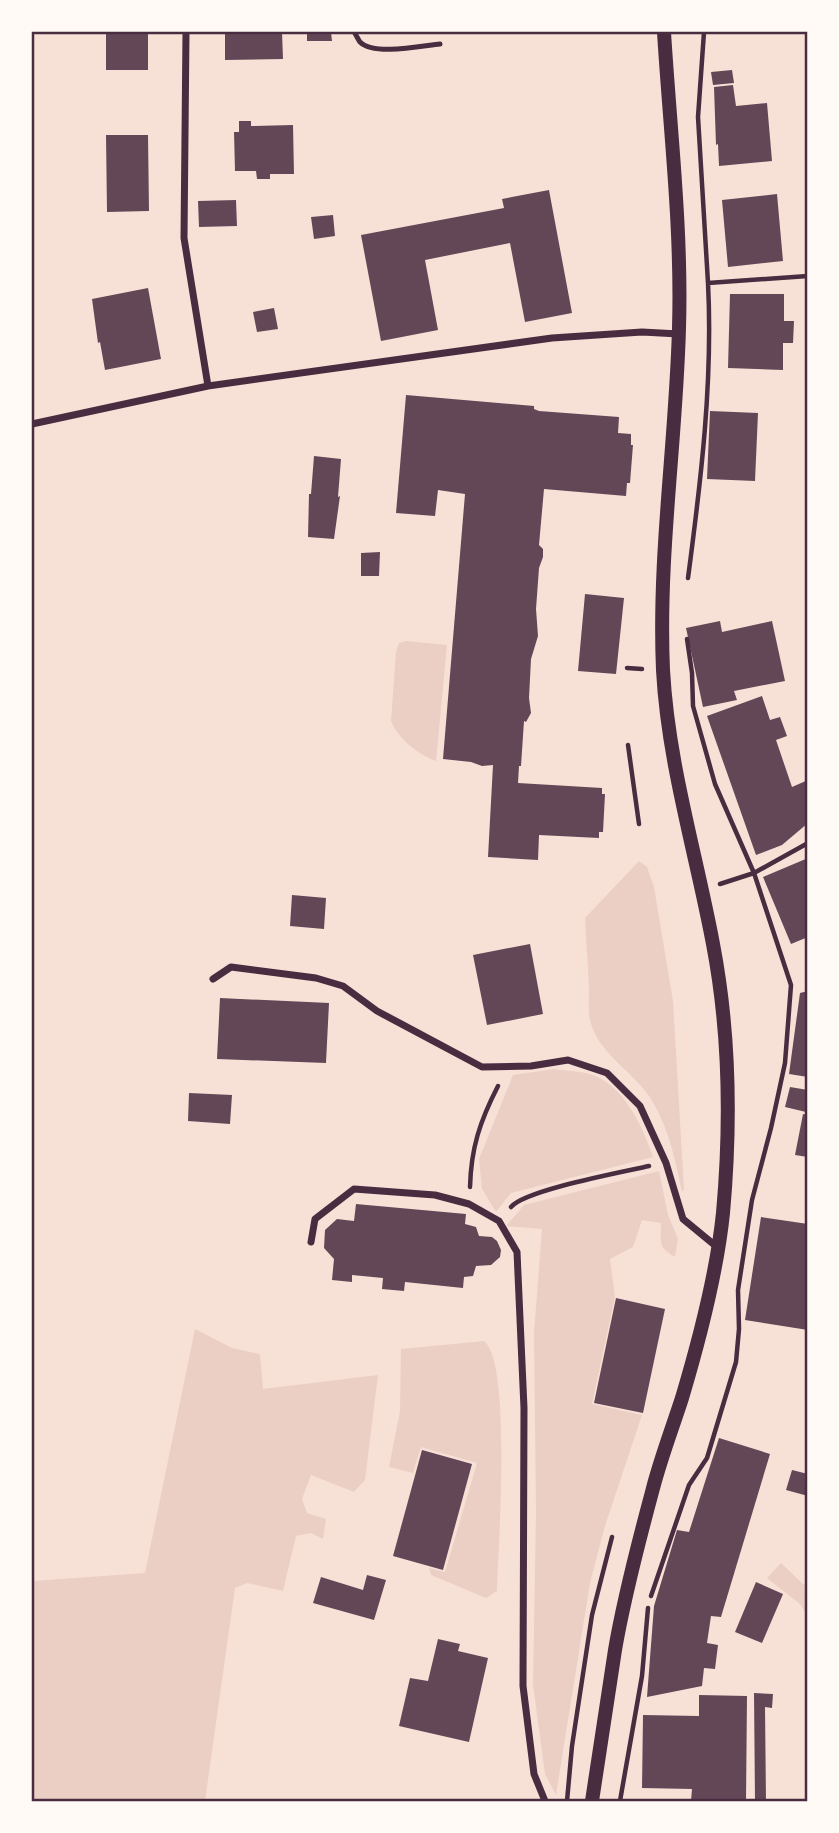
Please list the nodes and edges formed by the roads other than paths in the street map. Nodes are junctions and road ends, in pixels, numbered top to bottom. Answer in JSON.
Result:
{"nodes":[{"id":1,"x":186,"y":32,"type":"edge"},
{"id":2,"x":354,"y":32,"type":"edge"},
{"id":3,"x":664,"y":32,"type":"edge"},
{"id":4,"x":440,"y":44,"type":"dead end"},
{"id":5,"x":679,"y":334,"type":"junction"},
{"id":6,"x":208,"y":386,"type":"junction"},
{"id":7,"x":32,"y":424,"type":"edge"},
{"id":8,"x":213,"y":979,"type":"dead end"},
{"id":9,"x":311,"y":1242,"type":"dead end"},
{"id":10,"x":718,"y":1249,"type":"junction"},
{"id":11,"x":545,"y":1801,"type":"edge"},
{"id":12,"x":592,"y":1801,"type":"edge"}],
"edges":[{"from":1,"to":6,"type":"street"},
{"from":2,"to":4,"type":"lane"},
{"from":3,"to":5,"type":"main road"},
{"from":5,"to":6,"type":"street"},
{"from":5,"to":10,"type":"main road"},
{"from":6,"to":7,"type":"street"},
{"from":8,"to":10,"type":"street"},
{"from":9,"to":11,"type":"street"},
{"from":10,"to":12,"type":"main road"}]}
